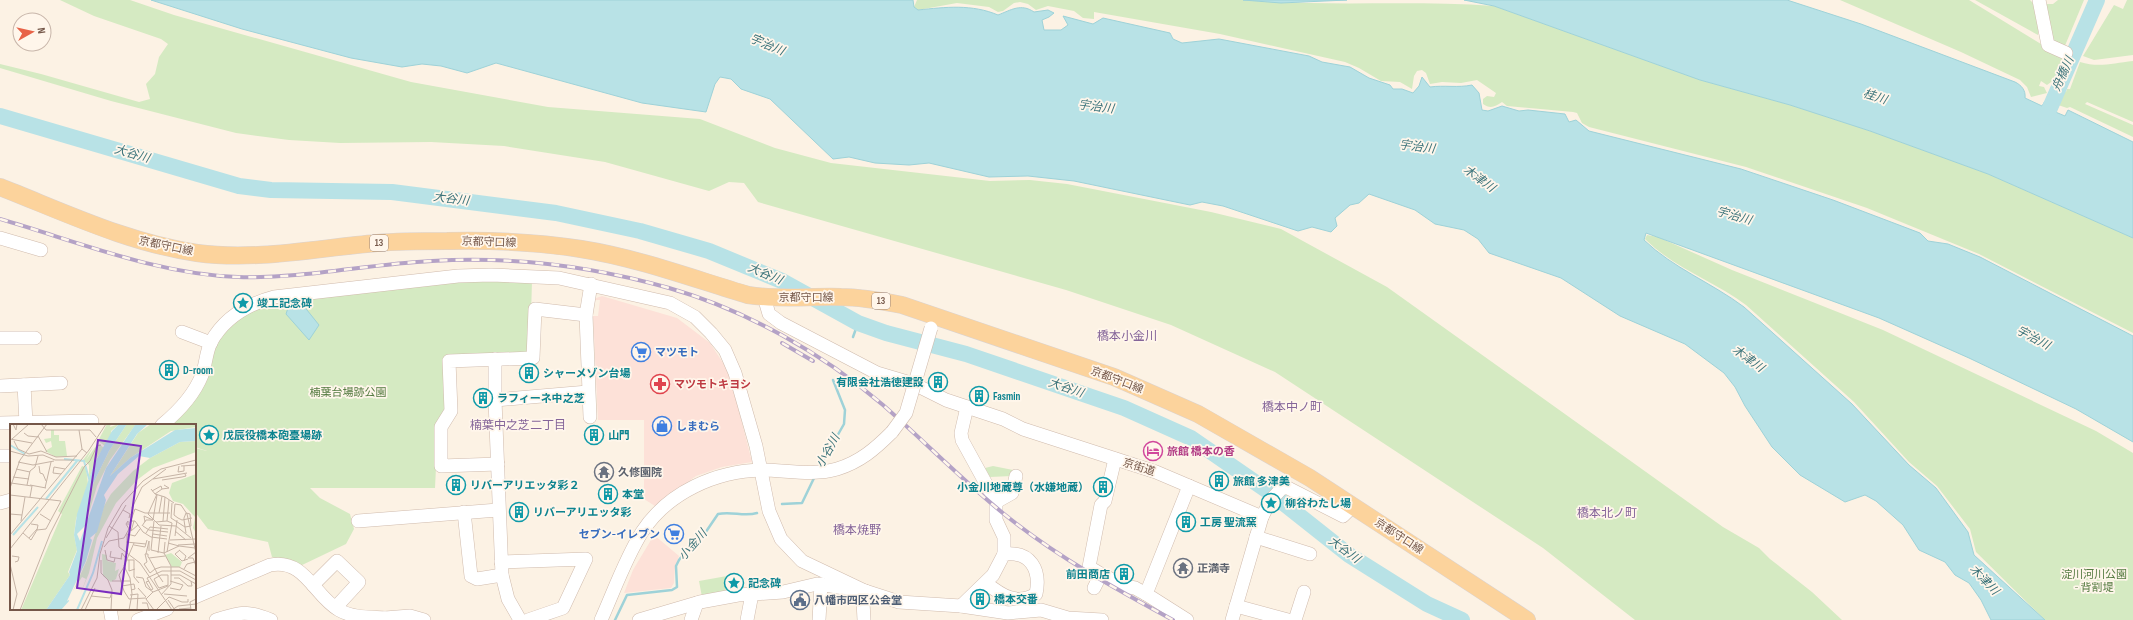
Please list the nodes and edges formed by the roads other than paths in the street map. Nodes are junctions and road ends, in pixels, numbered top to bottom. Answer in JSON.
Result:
{"nodes":[{"id":1,"x":2039,"y":0,"type":"edge"},
{"id":2,"x":2066,"y":52,"type":"dead end"},
{"id":3,"x":0,"y":187,"type":"edge"},
{"id":4,"x":0,"y":238,"type":"edge"},
{"id":5,"x":41,"y":250,"type":"dead end"},
{"id":6,"x":591,"y":284,"type":"junction"},
{"id":7,"x":764,"y":297,"type":"junction"},
{"id":8,"x":586,"y":315,"type":"junction"},
{"id":9,"x":933,"y":323,"type":"junction"},
{"id":10,"x":182,"y":332,"type":"dead end"},
{"id":11,"x":0,"y":338,"type":"edge"},
{"id":12,"x":35,"y":338,"type":"dead end"},
{"id":13,"x":211,"y":343,"type":"junction"},
{"id":14,"x":495,"y":359,"type":"junction"},
{"id":15,"x":61,"y":383,"type":"dead end"},
{"id":16,"x":24,"y":385,"type":"junction"},
{"id":17,"x":0,"y":386,"type":"edge"},
{"id":18,"x":588,"y":392,"type":"junction"},
{"id":19,"x":495,"y":400,"type":"junction"},
{"id":20,"x":967,"y":407,"type":"junction"},
{"id":21,"x":590,"y":417,"type":"dead end"},
{"id":22,"x":92,"y":421,"type":"dead end"},
{"id":23,"x":0,"y":423,"type":"edge"},
{"id":24,"x":26,"y":423,"type":"junction"},
{"id":25,"x":44,"y":424,"type":"edge"},
{"id":26,"x":163,"y":424,"type":"edge"},
{"id":27,"x":1115,"y":459,"type":"junction"},
{"id":28,"x":498,"y":464,"type":"junction"},
{"id":29,"x":761,"y":470,"type":"junction"},
{"id":30,"x":1016,"y":476,"type":"dead end"},
{"id":31,"x":1189,"y":486,"type":"junction"},
{"id":32,"x":0,"y":496,"type":"edge"},
{"id":33,"x":10,"y":497,"type":"edge"},
{"id":34,"x":10,"y":500,"type":"edge"},
{"id":35,"x":996,"y":502,"type":"junction"},
{"id":36,"x":0,"y":504,"type":"edge"},
{"id":37,"x":1353,"y":506,"type":"junction"},
{"id":38,"x":498,"y":510,"type":"junction"},
{"id":39,"x":464,"y":512,"type":"junction"},
{"id":40,"x":1262,"y":517,"type":"junction"},
{"id":41,"x":358,"y":521,"type":"dead end"},
{"id":42,"x":1256,"y":537,"type":"junction"},
{"id":43,"x":1004,"y":554,"type":"junction"},
{"id":44,"x":1310,"y":554,"type":"dead end"},
{"id":45,"x":501,"y":569,"type":"junction"},
{"id":46,"x":1101,"y":574,"type":"junction"},
{"id":47,"x":986,"y":583,"type":"junction"},
{"id":48,"x":821,"y":584,"type":"junction"},
{"id":49,"x":312,"y":585,"type":"junction"},
{"id":50,"x":1094,"y":588,"type":"dead end"},
{"id":51,"x":865,"y":591,"type":"junction"},
{"id":52,"x":1304,"y":592,"type":"dead end"},
{"id":53,"x":752,"y":594,"type":"junction"},
{"id":54,"x":1146,"y":594,"type":"junction"},
{"id":55,"x":196,"y":597,"type":"edge"},
{"id":56,"x":697,"y":603,"type":"junction"},
{"id":57,"x":960,"y":606,"type":"junction"},
{"id":58,"x":1236,"y":606,"type":"junction"},
{"id":59,"x":336,"y":607,"type":"junction"},
{"id":60,"x":110,"y":610,"type":"edge"},
{"id":61,"x":165,"y":610,"type":"edge"},
{"id":62,"x":168,"y":610,"type":"edge"},
{"id":63,"x":1053,"y":617,"type":"edge"},
{"id":64,"x":384,"y":619,"type":"edge"},
{"id":65,"x":112,"y":620,"type":"edge"},
{"id":66,"x":138,"y":620,"type":"edge"},
{"id":67,"x":172,"y":620,"type":"edge"},
{"id":68,"x":216,"y":620,"type":"edge"},
{"id":69,"x":271,"y":620,"type":"edge"},
{"id":70,"x":424,"y":620,"type":"edge"},
{"id":71,"x":520,"y":620,"type":"edge"},
{"id":72,"x":528,"y":620,"type":"edge"},
{"id":73,"x":601,"y":620,"type":"edge"},
{"id":74,"x":639,"y":620,"type":"edge"},
{"id":75,"x":691,"y":620,"type":"edge"},
{"id":76,"x":747,"y":620,"type":"edge"},
{"id":77,"x":819,"y":620,"type":"edge"},
{"id":78,"x":864,"y":620,"type":"edge"},
{"id":79,"x":1084,"y":620,"type":"edge"},
{"id":80,"x":1102,"y":620,"type":"edge"},
{"id":81,"x":1187,"y":620,"type":"edge"},
{"id":82,"x":1232,"y":620,"type":"edge"},
{"id":83,"x":1288,"y":620,"type":"edge"},
{"id":84,"x":1295,"y":620,"type":"edge"},
{"id":85,"x":1527,"y":620,"type":"edge"}],
"edges":[{"from":1,"to":2,"type":"street"},
{"from":3,"to":7,"type":"main road","name":"京都守口線","number":"13"},
{"from":4,"to":5,"type":"street"},
{"from":6,"to":8,"type":"street"},
{"from":6,"to":13,"type":"street"},
{"from":6,"to":29,"type":"street"},
{"from":7,"to":9,"type":"main road","name":"京都守口線","number":"13"},
{"from":7,"to":20,"type":"street","name":"京街道"},
{"from":8,"to":14,"type":"street"},
{"from":8,"to":18,"type":"street"},
{"from":9,"to":29,"type":"street","bridge":true},
{"from":9,"to":37,"type":"main road","name":"京都守口線","number":"13"},
{"from":10,"to":13,"type":"street"},
{"from":11,"to":12,"type":"street"},
{"from":13,"to":26,"type":"street"},
{"from":14,"to":19,"type":"street"},
{"from":14,"to":28,"type":"street"},
{"from":15,"to":16,"type":"street"},
{"from":16,"to":17,"type":"street"},
{"from":16,"to":24,"type":"street"},
{"from":18,"to":19,"type":"street"},
{"from":18,"to":21,"type":"street"},
{"from":19,"to":28,"type":"street"},
{"from":20,"to":27,"type":"street","name":"京街道"},
{"from":20,"to":35,"type":"street"},
{"from":22,"to":25,"type":"street"},
{"from":23,"to":24,"type":"street"},
{"from":24,"to":25,"type":"street"},
{"from":27,"to":31,"type":"street","name":"京街道"},
{"from":27,"to":46,"type":"street"},
{"from":28,"to":38,"type":"street"},
{"from":29,"to":51,"type":"street"},
{"from":29,"to":73,"type":"street"},
{"from":30,"to":35,"type":"street"},
{"from":31,"to":40,"type":"street","name":"京街道"},
{"from":31,"to":54,"type":"street"},
{"from":32,"to":33,"type":"street"},
{"from":34,"to":36,"type":"street"},
{"from":35,"to":43,"type":"street"},
{"from":37,"to":40,"type":"street"},
{"from":37,"to":85,"type":"main road","name":"京都守口線","number":"13"},
{"from":38,"to":39,"type":"street"},
{"from":38,"to":45,"type":"street"},
{"from":39,"to":41,"type":"street"},
{"from":39,"to":45,"type":"street"},
{"from":40,"to":42,"type":"street"},
{"from":42,"to":44,"type":"street"},
{"from":42,"to":58,"type":"street"},
{"from":43,"to":47,"type":"street"},
{"from":43,"to":47,"type":"street"},
{"from":45,"to":71,"type":"street"},
{"from":45,"to":72,"type":"street"},
{"from":46,"to":50,"type":"street"},
{"from":46,"to":54,"type":"street"},
{"from":47,"to":57,"type":"street"},
{"from":48,"to":51,"type":"street"},
{"from":48,"to":53,"type":"street"},
{"from":48,"to":77,"type":"street"},
{"from":49,"to":55,"type":"street"},
{"from":49,"to":59,"type":"street"},
{"from":49,"to":59,"type":"street"},
{"from":51,"to":57,"type":"street"},
{"from":51,"to":78,"type":"street"},
{"from":52,"to":84,"type":"street"},
{"from":53,"to":56,"type":"street"},
{"from":53,"to":76,"type":"street"},
{"from":54,"to":81,"type":"street"},
{"from":56,"to":74,"type":"street"},
{"from":56,"to":75,"type":"street"},
{"from":57,"to":63,"type":"street"},
{"from":58,"to":82,"type":"street"},
{"from":58,"to":83,"type":"street"},
{"from":59,"to":64,"type":"street"},
{"from":60,"to":65,"type":"street"},
{"from":61,"to":66,"type":"street"},
{"from":62,"to":67,"type":"street"},
{"from":63,"to":79,"type":"street"},
{"from":64,"to":70,"type":"street"},
{"from":68,"to":69,"type":"street"},
{"from":79,"to":80,"type":"street"}]}
